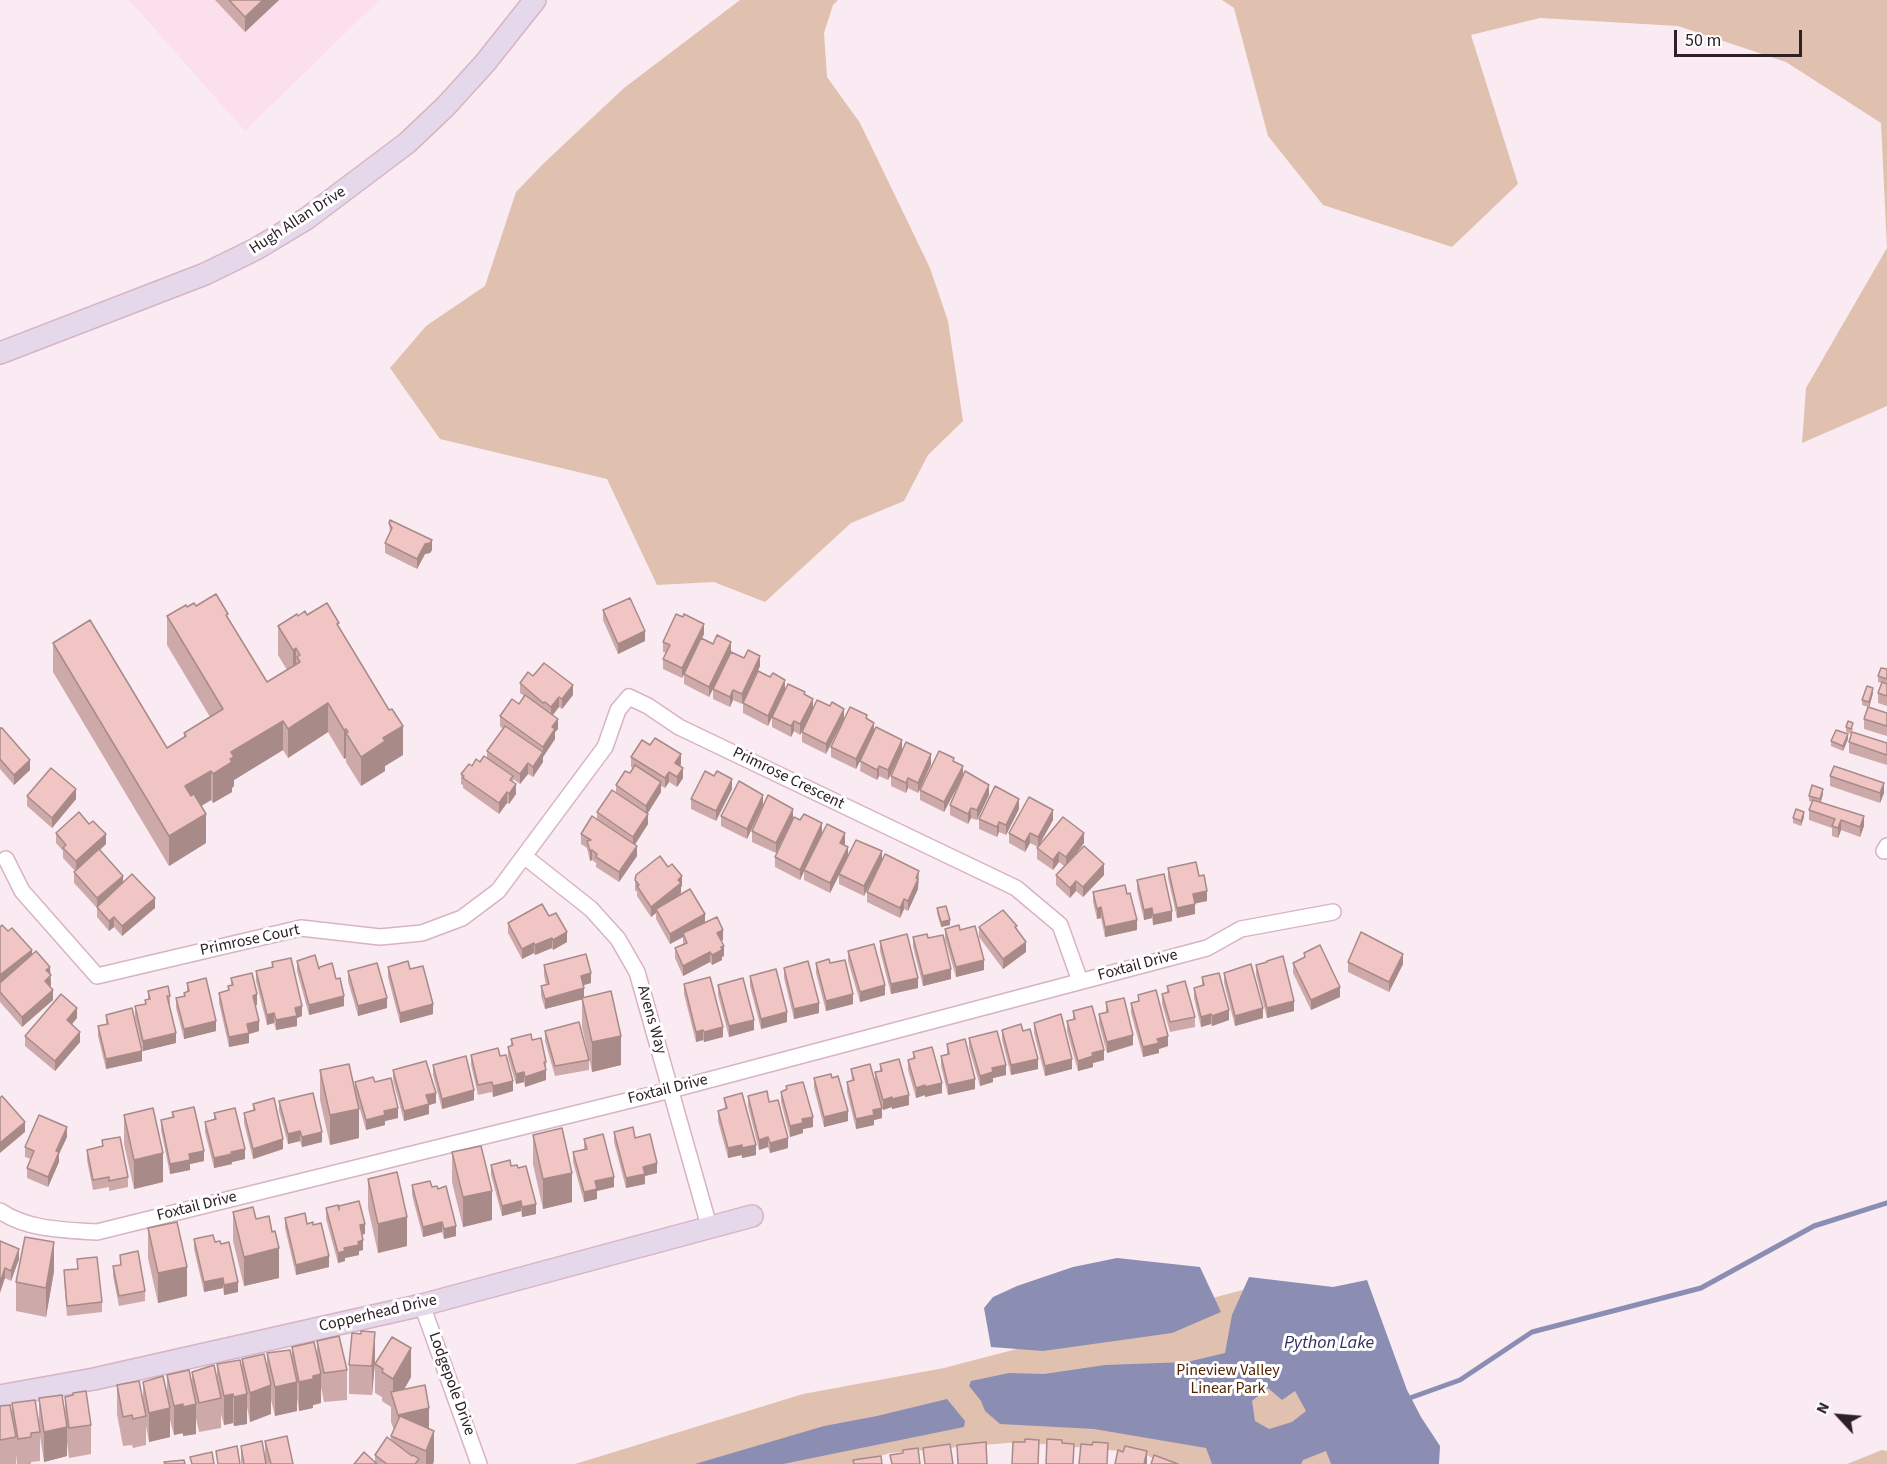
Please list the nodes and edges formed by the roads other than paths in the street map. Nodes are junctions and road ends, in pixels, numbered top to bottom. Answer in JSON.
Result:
{"nodes":[{"id":1,"x":535,"y":0,"type":"edge"},
{"id":2,"x":0,"y":353,"type":"edge"},
{"id":3,"x":524,"y":856,"type":"junction"},
{"id":4,"x":6,"y":860,"type":"dead end"},
{"id":5,"x":1333,"y":912,"type":"dead end"},
{"id":6,"x":1080,"y":981,"type":"junction"},
{"id":7,"x":670,"y":1090,"type":"junction"},
{"id":8,"x":0,"y":1211,"type":"edge"},
{"id":9,"x":752,"y":1216,"type":"dead end"},
{"id":10,"x":709,"y":1226,"type":"junction"},
{"id":11,"x":422,"y":1305,"type":"junction"},
{"id":12,"x":0,"y":1396,"type":"edge"},
{"id":13,"x":479,"y":1464,"type":"edge"}],
"edges":[{"from":1,"to":2,"type":"street","name":"Hugh Allan Drive"},
{"from":3,"to":4,"type":"street","name":"Primrose Court"},
{"from":3,"to":6,"type":"street","name":"Primrose Crescent"},
{"from":3,"to":7,"type":"street","name":"Avens Way"},
{"from":5,"to":6,"type":"street","name":"Foxtail Drive"},
{"from":6,"to":7,"type":"street","name":"Foxtail Drive"},
{"from":7,"to":8,"type":"street","name":"Foxtail Drive"},
{"from":7,"to":10,"type":"street","name":"Avens Way"},
{"from":9,"to":10,"type":"street","name":"Copperhead Drive"},
{"from":10,"to":11,"type":"street","name":"Copperhead Drive"},
{"from":11,"to":12,"type":"street","name":"Copperhead Drive"},
{"from":11,"to":13,"type":"street","name":"Lodgepole Drive"}]}
